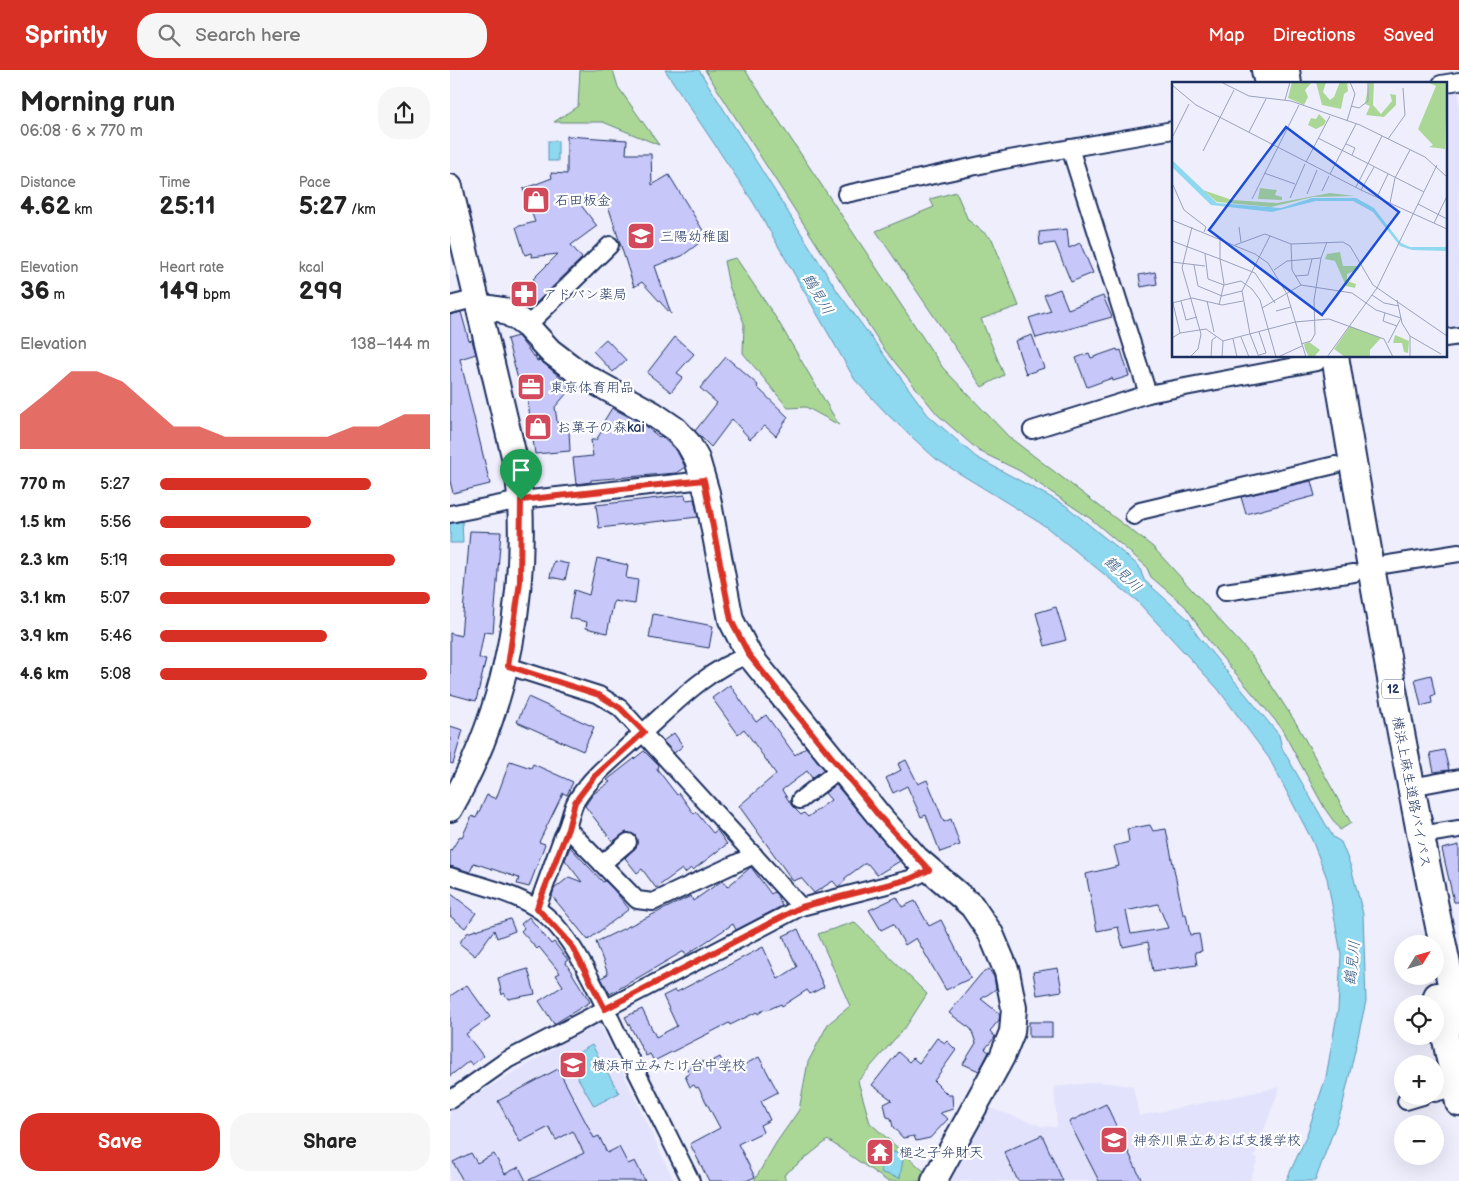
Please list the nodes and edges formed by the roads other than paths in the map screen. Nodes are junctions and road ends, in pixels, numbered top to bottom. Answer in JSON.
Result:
{"nodes":[{"id":1,"x":1459,"y":81,"type":"edge"},
{"id":2,"x":1446,"y":83,"type":"edge"},
{"id":3,"x":1172,"y":130,"type":"edge"},
{"id":4,"x":1070,"y":148,"type":"junction"},
{"id":5,"x":450,"y":187,"type":"edge"},
{"id":6,"x":846,"y":194,"type":"dead end"},
{"id":7,"x":610,"y":245,"type":"dead end"},
{"id":8,"x":478,"y":302,"type":"junction"},
{"id":9,"x":450,"y":305,"type":"edge"},
{"id":10,"x":527,"y":326,"type":"junction"},
{"id":11,"x":1459,"y":336,"type":"edge"},
{"id":12,"x":1446,"y":338,"type":"edge"},
{"id":13,"x":1329,"y":358,"type":"edge"},
{"id":14,"x":1148,"y":394,"type":"junction"},
{"id":15,"x":1032,"y":430,"type":"dead end"},
{"id":16,"x":1336,"y":465,"type":"junction"},
{"id":17,"x":704,"y":480,"type":"junction"},
{"id":18,"x":521,"y":500,"type":"junction"},
{"id":19,"x":450,"y":514,"type":"edge"},
{"id":20,"x":1134,"y":516,"type":"dead end"},
{"id":21,"x":1459,"y":553,"type":"edge"},
{"id":22,"x":1362,"y":570,"type":"junction"},
{"id":23,"x":1225,"y":592,"type":"dead end"},
{"id":24,"x":749,"y":655,"type":"junction"},
{"id":25,"x":508,"y":666,"type":"junction"},
{"id":26,"x":644,"y":732,"type":"junction"},
{"id":27,"x":840,"y":769,"type":"junction"},
{"id":28,"x":1459,"y":778,"type":"edge"},
{"id":29,"x":1411,"y":787,"type":"junction"},
{"id":30,"x":800,"y":800,"type":"dead end"},
{"id":31,"x":450,"y":809,"type":"edge"},
{"id":32,"x":568,"y":829,"type":"junction"},
{"id":33,"x":1459,"y":829,"type":"edge"},
{"id":34,"x":1420,"y":835,"type":"junction"},
{"id":35,"x":628,"y":842,"type":"dead end"},
{"id":36,"x":754,"y":855,"type":"junction"},
{"id":37,"x":602,"y":864,"type":"junction"},
{"id":38,"x":929,"y":870,"type":"junction"},
{"id":39,"x":450,"y":876,"type":"edge"},
{"id":40,"x":801,"y":907,"type":"junction"},
{"id":41,"x":537,"y":908,"type":"junction"},
{"id":42,"x":1424,"y":935,"type":"edge"},
{"id":43,"x":1446,"y":970,"type":"edge"},
{"id":44,"x":605,"y":1009,"type":"junction"},
{"id":45,"x":1459,"y":1021,"type":"edge"},
{"id":46,"x":1450,"y":1094,"type":"edge"},
{"id":47,"x":450,"y":1100,"type":"edge"},
{"id":48,"x":691,"y":1181,"type":"edge"},
{"id":49,"x":934,"y":1181,"type":"edge"}],
"edges":[{"from":1,"to":2,"type":"street"},
{"from":3,"to":4,"type":"street"},
{"from":4,"to":6,"type":"street"},
{"from":4,"to":14,"type":"street"},
{"from":5,"to":8,"type":"street"},
{"from":7,"to":10,"type":"street"},
{"from":8,"to":9,"type":"street"},
{"from":8,"to":10,"type":"street"},
{"from":8,"to":18,"type":"street"},
{"from":10,"to":17,"type":"street"},
{"from":11,"to":12,"type":"street"},
{"from":13,"to":14,"type":"street"},
{"from":13,"to":16,"type":"main road","name":"横浜上麻生道路バイパス","number":"12"},
{"from":13,"to":22,"type":"main road","name":"横浜上麻生道路バイパス","number":"12"},
{"from":14,"to":15,"type":"street"},
{"from":16,"to":20,"type":"street"},
{"from":16,"to":22,"type":"main road","name":"横浜上麻生道路バイパス","number":"12"},
{"from":17,"to":18,"type":"street"},
{"from":17,"to":24,"type":"street"},
{"from":18,"to":19,"type":"street"},
{"from":18,"to":25,"type":"street"},
{"from":21,"to":22,"type":"street"},
{"from":22,"to":23,"type":"street"},
{"from":22,"to":29,"type":"main road","name":"横浜上麻生道路バイパス","number":"12"},
{"from":22,"to":42,"type":"main road","name":"横浜上麻生道路バイパス","number":"12"},
{"from":24,"to":26,"type":"street"},
{"from":24,"to":27,"type":"street"},
{"from":25,"to":26,"type":"street"},
{"from":25,"to":31,"type":"street"},
{"from":26,"to":32,"type":"street"},
{"from":26,"to":36,"type":"street"},
{"from":27,"to":30,"type":"street"},
{"from":27,"to":38,"type":"street"},
{"from":28,"to":29,"type":"street"},
{"from":29,"to":34,"type":"main road","name":"横浜上麻生道路バイパス","number":"12"},
{"from":32,"to":37,"type":"street"},
{"from":32,"to":41,"type":"street"},
{"from":33,"to":34,"type":"street"},
{"from":34,"to":43,"type":"main road","name":"横浜上麻生道路バイパス","number":"12"},
{"from":35,"to":37,"type":"street"},
{"from":36,"to":37,"type":"street"},
{"from":36,"to":40,"type":"street"},
{"from":38,"to":40,"type":"street"},
{"from":38,"to":49,"type":"street"},
{"from":39,"to":41,"type":"street"},
{"from":40,"to":44,"type":"street"},
{"from":41,"to":44,"type":"street"},
{"from":43,"to":45,"type":"main road","name":"横浜上麻生道路バイパス","number":"12"},
{"from":43,"to":46,"type":"main road","name":"横浜上麻生道路バイパス","number":"12"},
{"from":44,"to":47,"type":"street"},
{"from":44,"to":48,"type":"street"}]}
